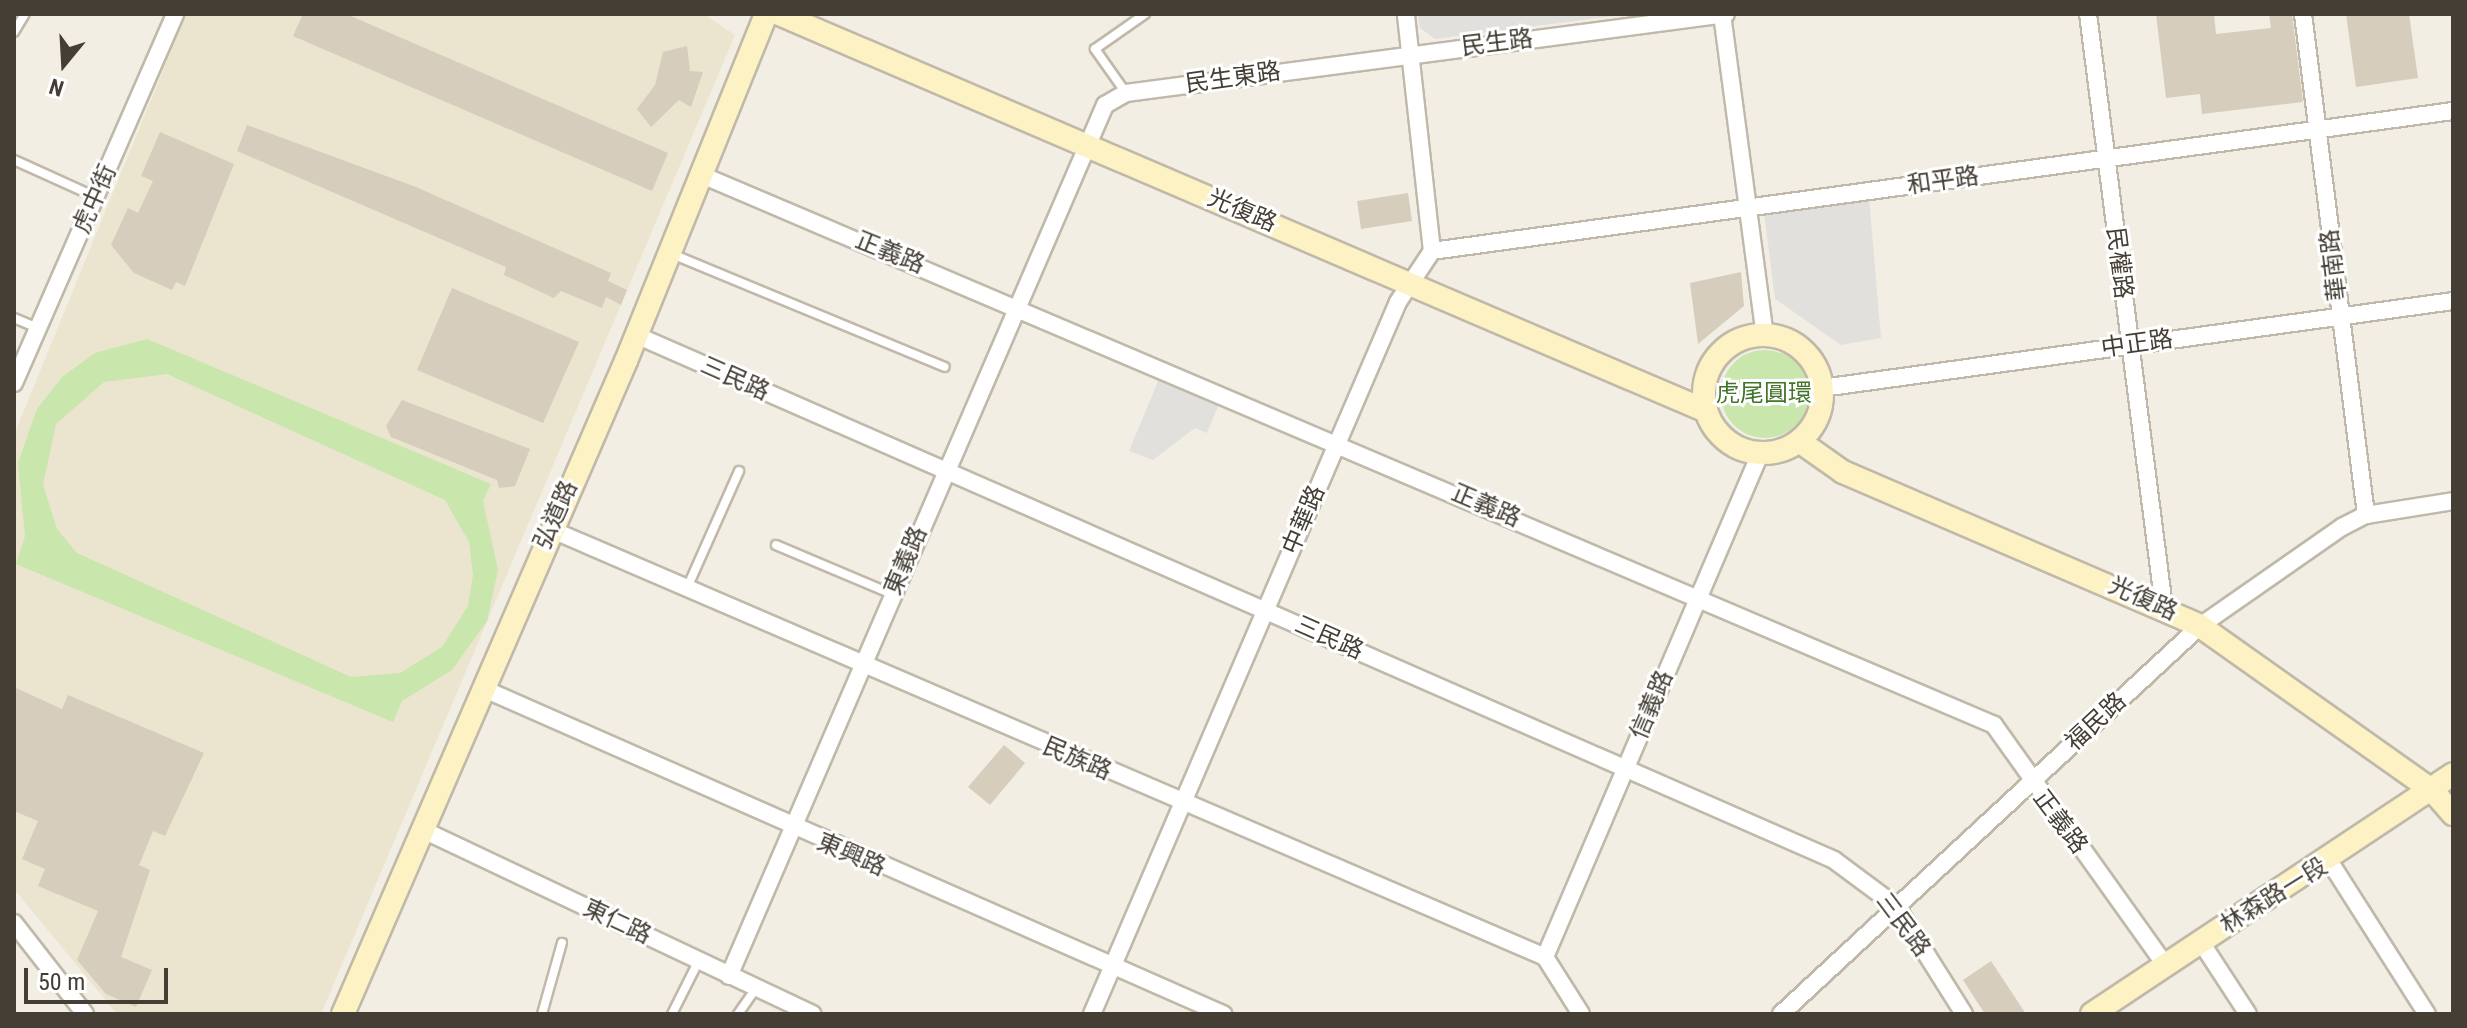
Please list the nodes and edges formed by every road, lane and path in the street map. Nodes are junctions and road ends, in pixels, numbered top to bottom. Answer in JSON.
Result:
{"nodes":[{"id":1,"x":25,"y":14,"type":"edge"},
{"id":2,"x":175,"y":14,"type":"edge"},
{"id":3,"x":766,"y":14,"type":"edge"},
{"id":4,"x":779,"y":14,"type":"edge"},
{"id":5,"x":1145,"y":14,"type":"edge"},
{"id":6,"x":1406,"y":14,"type":"edge"},
{"id":7,"x":1724,"y":14,"type":"edge"},
{"id":8,"x":2088,"y":14,"type":"edge"},
{"id":9,"x":2303,"y":14,"type":"edge"},
{"id":10,"x":14,"y":32,"type":"edge"},
{"id":11,"x":1411,"y":53,"type":"junction"},
{"id":12,"x":1126,"y":93,"type":"junction"},
{"id":13,"x":2453,"y":111,"type":"edge"},
{"id":14,"x":2318,"y":129,"type":"junction"},
{"id":15,"x":1085,"y":146,"type":"junction"},
{"id":16,"x":2106,"y":158,"type":"junction"},
{"id":17,"x":14,"y":160,"type":"edge"},
{"id":18,"x":704,"y":176,"type":"junction"},
{"id":19,"x":96,"y":198,"type":"junction"},
{"id":20,"x":1748,"y":208,"type":"junction"},
{"id":21,"x":1432,"y":251,"type":"junction"},
{"id":22,"x":671,"y":254,"type":"junction"},
{"id":23,"x":1410,"y":283,"type":"junction"},
{"id":24,"x":2453,"y":301,"type":"edge"},
{"id":25,"x":1017,"y":305,"type":"junction"},
{"id":26,"x":2340,"y":317,"type":"junction"},
{"id":27,"x":14,"y":318,"type":"edge"},
{"id":28,"x":38,"y":329,"type":"junction"},
{"id":29,"x":636,"y":335,"type":"junction"},
{"id":30,"x":1765,"y":335,"type":"junction"},
{"id":31,"x":2129,"y":344,"type":"junction"},
{"id":32,"x":945,"y":367,"type":"dead end"},
{"id":33,"x":14,"y":383,"type":"edge"},
{"id":34,"x":1822,"y":388,"type":"junction"},
{"id":35,"x":1704,"y":410,"type":"junction"},
{"id":36,"x":1799,"y":441,"type":"junction"},
{"id":37,"x":1337,"y":442,"type":"junction"},
{"id":38,"x":1760,"y":454,"type":"junction"},
{"id":39,"x":739,"y":471,"type":"dead end"},
{"id":40,"x":944,"y":472,"type":"junction"},
{"id":41,"x":2453,"y":501,"type":"edge"},
{"id":42,"x":2366,"y":515,"type":"junction"},
{"id":43,"x":550,"y":529,"type":"junction"},
{"id":44,"x":776,"y":545,"type":"dead end"},
{"id":45,"x":686,"y":589,"type":"junction"},
{"id":46,"x":892,"y":594,"type":"junction"},
{"id":47,"x":1698,"y":597,"type":"junction"},
{"id":48,"x":2164,"y":607,"type":"junction"},
{"id":49,"x":1266,"y":609,"type":"junction"},
{"id":50,"x":2200,"y":626,"type":"junction"},
{"id":51,"x":861,"y":667,"type":"junction"},
{"id":52,"x":482,"y":688,"type":"junction"},
{"id":53,"x":1625,"y":770,"type":"junction"},
{"id":54,"x":2453,"y":774,"type":"edge"},
{"id":55,"x":2030,"y":783,"type":"junction"},
{"id":56,"x":2432,"y":790,"type":"junction"},
{"id":57,"x":1182,"y":804,"type":"junction"},
{"id":58,"x":2453,"y":814,"type":"edge"},
{"id":59,"x":421,"y":829,"type":"junction"},
{"id":60,"x":792,"y":829,"type":"junction"},
{"id":61,"x":2330,"y":862,"type":"junction"},
{"id":62,"x":1896,"y":906,"type":"junction"},
{"id":63,"x":14,"y":923,"type":"edge"},
{"id":64,"x":2201,"y":942,"type":"junction"},
{"id":65,"x":562,"y":943,"type":"dead end"},
{"id":66,"x":1545,"y":957,"type":"junction"},
{"id":67,"x":699,"y":960,"type":"junction"},
{"id":68,"x":2165,"y":965,"type":"junction"},
{"id":69,"x":1112,"y":967,"type":"junction"},
{"id":70,"x":729,"y":976,"type":"junction"},
{"id":71,"x":756,"y":988,"type":"junction"},
{"id":72,"x":542,"y":1013,"type":"edge"},
{"id":73,"x":85,"y":1014,"type":"edge"},
{"id":74,"x":343,"y":1014,"type":"edge"},
{"id":75,"x":532,"y":1014,"type":"edge"},
{"id":76,"x":672,"y":1014,"type":"edge"},
{"id":77,"x":738,"y":1014,"type":"edge"},
{"id":78,"x":813,"y":1014,"type":"edge"},
{"id":79,"x":1092,"y":1014,"type":"edge"},
{"id":80,"x":1223,"y":1014,"type":"edge"},
{"id":81,"x":1581,"y":1014,"type":"edge"},
{"id":82,"x":1781,"y":1014,"type":"edge"},
{"id":83,"x":1964,"y":1014,"type":"edge"},
{"id":84,"x":2092,"y":1014,"type":"edge"},
{"id":85,"x":2248,"y":1014,"type":"edge"},
{"id":86,"x":2427,"y":1014,"type":"edge"}],
"edges":[{"from":1,"to":10,"type":"lane"},
{"from":2,"to":19,"type":"street","name":"虎中街"},
{"from":3,"to":18,"type":"street","name":"弘道路"},
{"from":4,"to":15,"type":"street","name":"光復路"},
{"from":5,"to":12,"type":"lane"},
{"from":6,"to":11,"type":"street"},
{"from":7,"to":11,"type":"street","name":"民生路"},
{"from":7,"to":20,"type":"street"},
{"from":8,"to":16,"type":"street","name":"民權路"},
{"from":9,"to":14,"type":"street","name":"華南路"},
{"from":11,"to":12,"type":"street","name":"民生東路"},
{"from":11,"to":21,"type":"street"},
{"from":12,"to":15,"type":"street"},
{"from":13,"to":14,"type":"street","name":"和平路"},
{"from":14,"to":16,"type":"street","name":"和平路"},
{"from":14,"to":26,"type":"street","name":"華南路"},
{"from":15,"to":23,"type":"street","name":"光復路"},
{"from":15,"to":25,"type":"street","name":"東義路"},
{"from":16,"to":20,"type":"street","name":"和平路"},
{"from":16,"to":31,"type":"street","name":"民權路"},
{"from":17,"to":19,"type":"lane"},
{"from":18,"to":22,"type":"street","name":"弘道路"},
{"from":18,"to":25,"type":"street","name":"正義路"},
{"from":19,"to":28,"type":"street","name":"虎中街"},
{"from":20,"to":21,"type":"street","name":"和平路"},
{"from":20,"to":30,"type":"street"},
{"from":21,"to":23,"type":"street","name":"中華路"},
{"from":22,"to":29,"type":"street","name":"弘道路"},
{"from":22,"to":32,"type":"lane"},
{"from":23,"to":35,"type":"street","name":"光復路"},
{"from":23,"to":37,"type":"street","name":"中華路"},
{"from":24,"to":26,"type":"street","name":"中正路"},
{"from":25,"to":37,"type":"street","name":"正義路"},
{"from":25,"to":40,"type":"street","name":"東義路"},
{"from":26,"to":31,"type":"street","name":"中正路"},
{"from":26,"to":42,"type":"street","name":"華南路"},
{"from":27,"to":28,"type":"lane"},
{"from":28,"to":33,"type":"street","name":"虎中街"},
{"from":29,"to":40,"type":"street","name":"三民路"},
{"from":29,"to":43,"type":"street","name":"弘道路"},
{"from":30,"to":34,"type":"street"},
{"from":30,"to":35,"type":"street"},
{"from":31,"to":34,"type":"street","name":"中正路"},
{"from":31,"to":48,"type":"street","name":"民權路"},
{"from":34,"to":36,"type":"street"},
{"from":35,"to":38,"type":"street","name":"光復路"},
{"from":36,"to":38,"type":"street"},
{"from":36,"to":48,"type":"street","name":"光復路"},
{"from":37,"to":47,"type":"street","name":"正義路"},
{"from":37,"to":49,"type":"street","name":"中華路"},
{"from":38,"to":47,"type":"street","name":"信義路"},
{"from":39,"to":45,"type":"lane"},
{"from":40,"to":46,"type":"street","name":"東義路"},
{"from":40,"to":49,"type":"street","name":"三民路"},
{"from":41,"to":42,"type":"street","name":"福民路"},
{"from":42,"to":50,"type":"street","name":"福民路"},
{"from":43,"to":45,"type":"street","name":"民族路"},
{"from":43,"to":52,"type":"street","name":"弘道路"},
{"from":44,"to":46,"type":"lane"},
{"from":45,"to":51,"type":"street","name":"民族路"},
{"from":46,"to":51,"type":"street","name":"東義路"},
{"from":47,"to":53,"type":"street","name":"信義路"},
{"from":47,"to":55,"type":"street","name":"正義路"},
{"from":48,"to":50,"type":"street","name":"光復路"},
{"from":49,"to":53,"type":"street","name":"三民路"},
{"from":49,"to":57,"type":"street","name":"中華路"},
{"from":50,"to":55,"type":"street","name":"福民路"},
{"from":50,"to":56,"type":"street","name":"光復路"},
{"from":51,"to":57,"type":"street","name":"民族路"},
{"from":51,"to":60,"type":"street","name":"東義路"},
{"from":52,"to":59,"type":"street","name":"弘道路"},
{"from":52,"to":60,"type":"street","name":"東興路"},
{"from":53,"to":62,"type":"street","name":"三民路"},
{"from":53,"to":66,"type":"street","name":"信義路"},
{"from":54,"to":56,"type":"street","name":"林森路一段"},
{"from":55,"to":62,"type":"street","name":"福民路"},
{"from":55,"to":68,"type":"street","name":"正義路"},
{"from":56,"to":58,"type":"street","name":"光復路"},
{"from":56,"to":61,"type":"street","name":"林森路一段"},
{"from":57,"to":66,"type":"street","name":"民族路"},
{"from":57,"to":69,"type":"street","name":"中華路"},
{"from":59,"to":67,"type":"street","name":"東仁路"},
{"from":59,"to":74,"type":"street","name":"弘道路"},
{"from":60,"to":69,"type":"street","name":"東興路"},
{"from":60,"to":70,"type":"street","name":"東義路"},
{"from":61,"to":64,"type":"street","name":"林森路一段"},
{"from":61,"to":86,"type":"street"},
{"from":62,"to":82,"type":"street","name":"福民路"},
{"from":62,"to":83,"type":"street","name":"三民路"},
{"from":63,"to":73,"type":"street"},
{"from":64,"to":68,"type":"street","name":"林森路一段"},
{"from":64,"to":85,"type":"street"},
{"from":65,"to":72,"type":"lane"},
{"from":66,"to":81,"type":"street"},
{"from":67,"to":70,"type":"street","name":"東仁路"},
{"from":67,"to":76,"type":"lane"},
{"from":68,"to":84,"type":"street","name":"林森路一段"},
{"from":69,"to":79,"type":"street","name":"中華路"},
{"from":69,"to":80,"type":"street","name":"東興路"},
{"from":70,"to":71,"type":"street","name":"東仁路"},
{"from":71,"to":77,"type":"lane"},
{"from":71,"to":78,"type":"street","name":"東仁路"},
{"from":72,"to":75,"type":"lane"}]}
